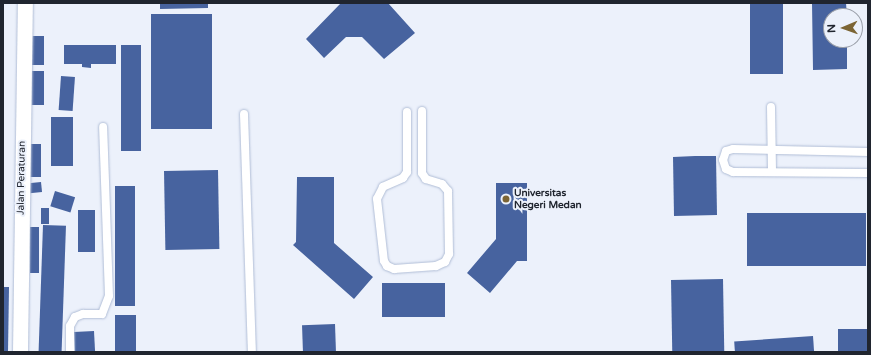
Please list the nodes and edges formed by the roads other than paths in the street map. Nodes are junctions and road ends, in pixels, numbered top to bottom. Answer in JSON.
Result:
{"nodes":[{"id":1,"x":25,"y":3,"type":"edge"},
{"id":2,"x":771,"y":107,"type":"dead end"},
{"id":3,"x":422,"y":111,"type":"dead end"},
{"id":4,"x":407,"y":112,"type":"dead end"},
{"id":5,"x":244,"y":114,"type":"dead end"},
{"id":6,"x":103,"y":128,"type":"dead end"},
{"id":7,"x":773,"y":149,"type":"junction"},
{"id":8,"x":868,"y":152,"type":"edge"},
{"id":9,"x":772,"y":172,"type":"junction"},
{"id":10,"x":868,"y":173,"type":"edge"},
{"id":11,"x":20,"y":352,"type":"edge"},
{"id":12,"x":70,"y":352,"type":"edge"},
{"id":13,"x":252,"y":352,"type":"edge"}],
"edges":[{"from":1,"to":11,"type":"street","name":"Jalan Peraturan"},
{"from":2,"to":7,"type":"lane"},
{"from":3,"to":4,"type":"lane"},
{"from":5,"to":13,"type":"lane"},
{"from":6,"to":12,"type":"lane"},
{"from":7,"to":8,"type":"lane"},
{"from":7,"to":9,"type":"lane"},
{"from":7,"to":9,"type":"lane"},
{"from":9,"to":10,"type":"lane"}]}
